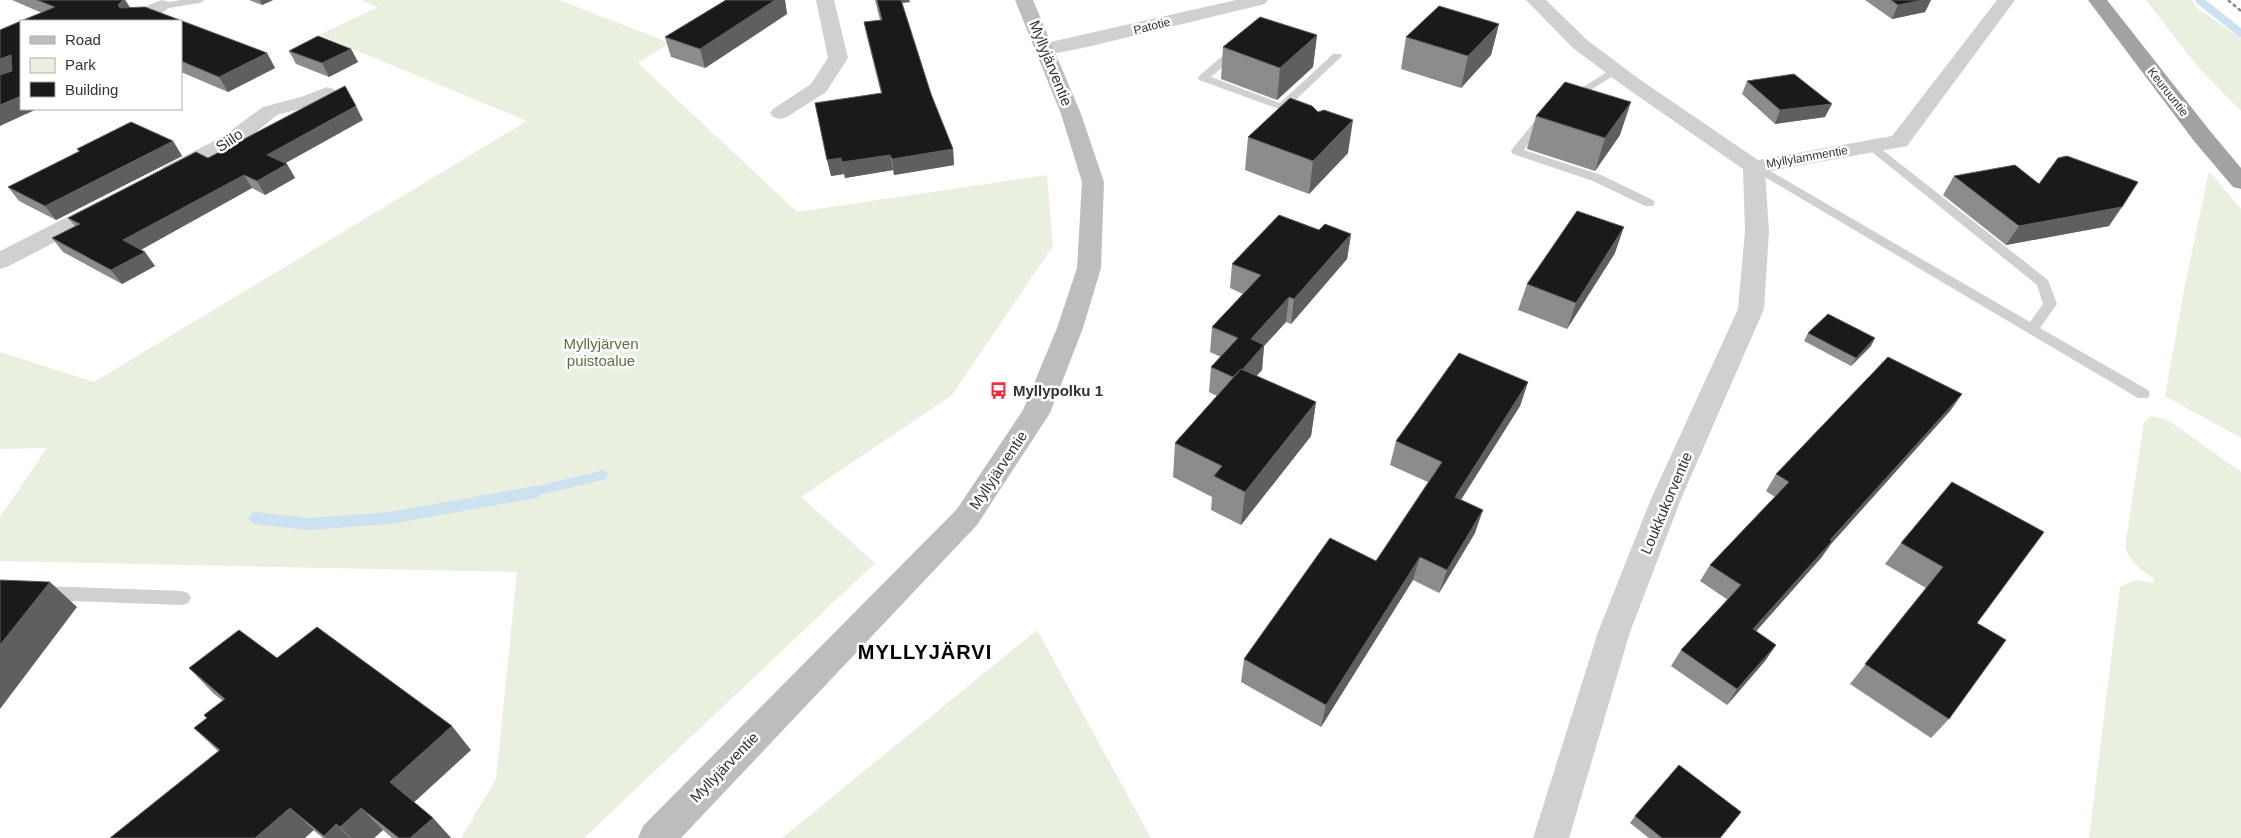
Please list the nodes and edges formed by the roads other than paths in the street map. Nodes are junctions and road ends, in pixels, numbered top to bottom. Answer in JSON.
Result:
{"nodes":[{"id":1,"x":200,"y":0,"type":"edge"},
{"id":2,"x":825,"y":0,"type":"edge"},
{"id":3,"x":1024,"y":0,"type":"edge"},
{"id":4,"x":1258,"y":0,"type":"edge"},
{"id":5,"x":1536,"y":0,"type":"edge"},
{"id":6,"x":2006,"y":0,"type":"edge"},
{"id":7,"x":2097,"y":0,"type":"edge"},
{"id":8,"x":162,"y":6,"type":"joint"},
{"id":9,"x":140,"y":20,"type":"edge"},
{"id":10,"x":1244,"y":44,"type":"edge"},
{"id":11,"x":1046,"y":48,"type":"junction"},
{"id":12,"x":1337,"y":56,"type":"dead end"},
{"id":13,"x":1607,"y":75,"type":"dead end"},
{"id":14,"x":326,"y":93,"type":"dead end"},
{"id":15,"x":780,"y":113,"type":"dead end"},
{"id":16,"x":1872,"y":146,"type":"junction"},
{"id":17,"x":1754,"y":167,"type":"junction"},
{"id":18,"x":154,"y":182,"type":"edge"},
{"id":19,"x":2241,"y":182,"type":"edge"},
{"id":20,"x":122,"y":198,"type":"edge"},
{"id":21,"x":1649,"y":203,"type":"dead end"},
{"id":22,"x":0,"y":261,"type":"edge"},
{"id":23,"x":2032,"y":329,"type":"junction"},
{"id":24,"x":2143,"y":394,"type":"dead end"},
{"id":25,"x":29,"y":593,"type":"edge"},
{"id":26,"x":182,"y":598,"type":"dead end"},
{"id":27,"x":656,"y":838,"type":"edge"},
{"id":28,"x":1551,"y":838,"type":"edge"}],
"edges":[{"from":1,"to":8,"type":"lane"},
{"from":2,"to":15,"type":"street"},
{"from":3,"to":11,"type":"main road","name":"Myllyjärventie"},
{"from":4,"to":11,"type":"street","name":"Patotie"},
{"from":5,"to":17,"type":"street","name":"Myllylammentie"},
{"from":6,"to":16,"type":"street","name":"Myllylammentie"},
{"from":7,"to":19,"type":"highway","name":"Keuruuntie"},
{"from":8,"to":9,"type":"street"},
{"from":10,"to":12,"type":"lane"},
{"from":11,"to":27,"type":"main road","name":"Myllyjärventie"},
{"from":13,"to":21,"type":"lane"},
{"from":14,"to":18,"type":"street","name":"Siilo"},
{"from":16,"to":17,"type":"street","name":"Myllylammentie"},
{"from":16,"to":23,"type":"lane"},
{"from":17,"to":23,"type":"lane"},
{"from":17,"to":28,"type":"street","name":"Loukkukorventie"},
{"from":20,"to":22,"type":"street"},
{"from":23,"to":24,"type":"lane"},
{"from":25,"to":26,"type":"lane"}]}
